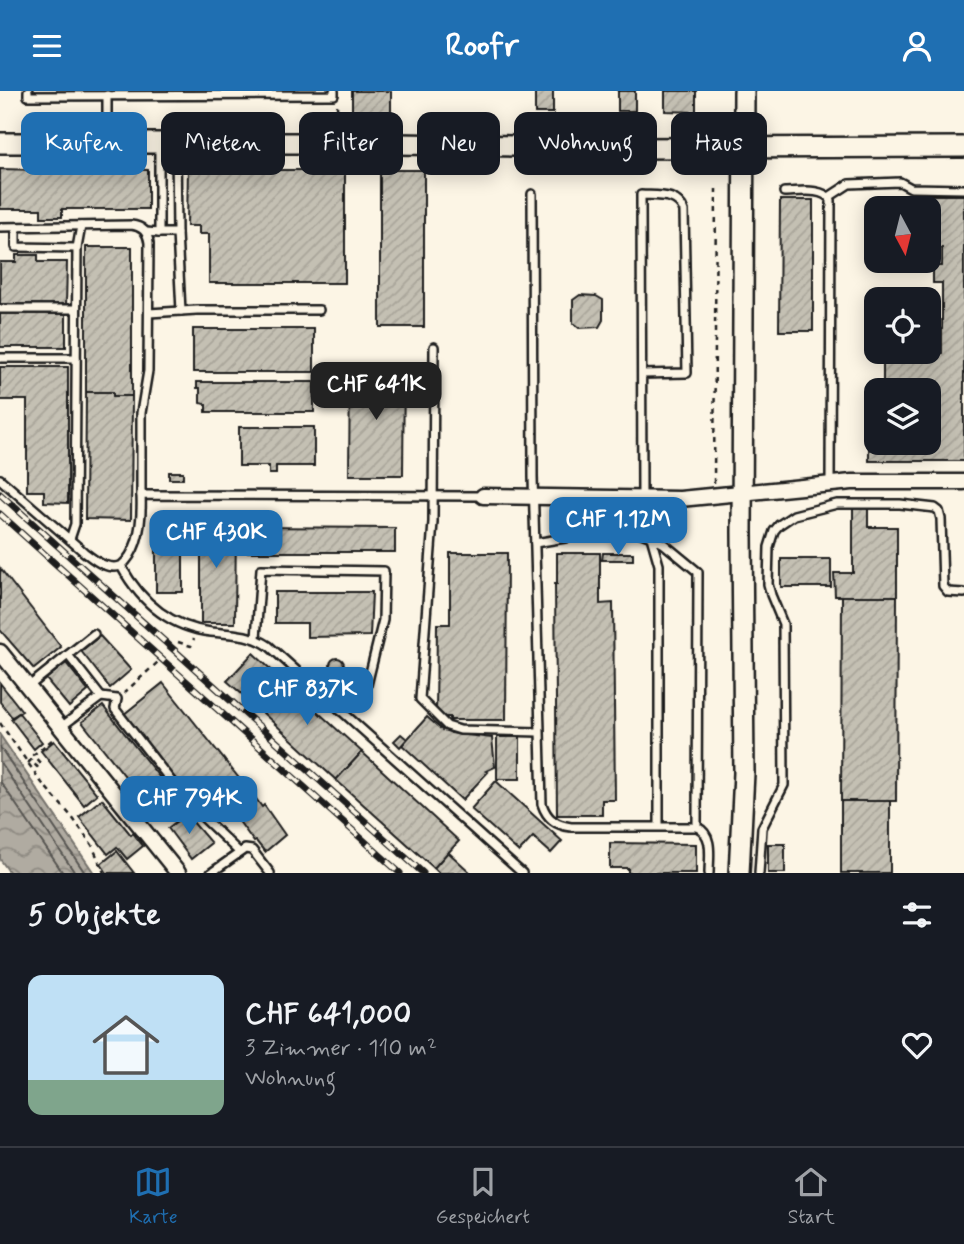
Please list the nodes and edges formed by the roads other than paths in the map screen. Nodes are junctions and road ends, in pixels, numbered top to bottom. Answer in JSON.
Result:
{"nodes":[{"id":1,"x":28,"y":91,"type":"edge"},
{"id":2,"x":744,"y":91,"type":"edge"},
{"id":3,"x":334,"y":93,"type":"edge"},
{"id":4,"x":107,"y":95,"type":"junction"},
{"id":5,"x":107,"y":112,"type":"edge"},
{"id":6,"x":744,"y":112,"type":"edge"},
{"id":7,"x":0,"y":143,"type":"edge"},
{"id":8,"x":21,"y":143,"type":"edge"},
{"id":9,"x":285,"y":143,"type":"edge"},
{"id":10,"x":964,"y":146,"type":"edge"},
{"id":11,"x":671,"y":148,"type":"edge"},
{"id":12,"x":767,"y":148,"type":"edge"},
{"id":13,"x":164,"y":175,"type":"edge"},
{"id":14,"x":171,"y":175,"type":"edge"},
{"id":15,"x":744,"y":175,"type":"edge"},
{"id":16,"x":964,"y":189,"type":"edge"},
{"id":17,"x":784,"y":192,"type":"dead end"},
{"id":18,"x":532,"y":194,"type":"dead end"},
{"id":19,"x":829,"y":197,"type":"junction"},
{"id":20,"x":81,"y":226,"type":"junction"},
{"id":21,"x":0,"y":227,"type":"edge"},
{"id":22,"x":16,"y":227,"type":"junction"},
{"id":23,"x":146,"y":232,"type":"junction"},
{"id":24,"x":159,"y":233,"type":"junction"},
{"id":25,"x":177,"y":233,"type":"junction"},
{"id":26,"x":77,"y":249,"type":"junction"},
{"id":27,"x":0,"y":309,"type":"edge"},
{"id":28,"x":76,"y":309,"type":"junction"},
{"id":29,"x":319,"y":310,"type":"dead end"},
{"id":30,"x":181,"y":311,"type":"junction"},
{"id":31,"x":149,"y":313,"type":"junction"},
{"id":32,"x":434,"y":347,"type":"dead end"},
{"id":33,"x":0,"y":358,"type":"edge"},
{"id":34,"x":76,"y":358,"type":"junction"},
{"id":35,"x":642,"y":374,"type":"junction"},
{"id":36,"x":0,"y":478,"type":"edge"},
{"id":37,"x":964,"y":482,"type":"edge"},
{"id":38,"x":830,"y":485,"type":"junction"},
{"id":39,"x":742,"y":492,"type":"junction"},
{"id":40,"x":141,"y":495,"type":"junction"},
{"id":41,"x":433,"y":496,"type":"junction"},
{"id":42,"x":482,"y":496,"type":"joint"},
{"id":43,"x":535,"y":497,"type":"junction"},
{"id":44,"x":642,"y":499,"type":"junction"},
{"id":45,"x":652,"y":537,"type":"junction"},
{"id":46,"x":70,"y":540,"type":"junction"},
{"id":47,"x":535,"y":543,"type":"junction"},
{"id":48,"x":121,"y":566,"type":"junction"},
{"id":49,"x":964,"y":593,"type":"edge"},
{"id":50,"x":94,"y":633,"type":"dead end"},
{"id":51,"x":256,"y":638,"type":"junction"},
{"id":52,"x":0,"y":652,"type":"edge"},
{"id":53,"x":68,"y":655,"type":"junction"},
{"id":54,"x":28,"y":687,"type":"junction"},
{"id":55,"x":101,"y":697,"type":"junction"},
{"id":56,"x":341,"y":711,"type":"junction"},
{"id":57,"x":539,"y":732,"type":"junction"},
{"id":58,"x":56,"y":733,"type":"junction"},
{"id":59,"x":659,"y":826,"type":"junction"},
{"id":60,"x":697,"y":827,"type":"junction"},
{"id":61,"x":239,"y":852,"type":"junction"},
{"id":62,"x":178,"y":873,"type":"edge"},
{"id":63,"x":211,"y":873,"type":"edge"},
{"id":64,"x":270,"y":873,"type":"edge"},
{"id":65,"x":522,"y":873,"type":"edge"},
{"id":66,"x":709,"y":873,"type":"edge"},
{"id":67,"x":739,"y":873,"type":"edge"},
{"id":68,"x":759,"y":873,"type":"edge"}],
"edges":[{"from":1,"to":4,"type":"lane"},
{"from":2,"to":6,"type":"main road"},
{"from":3,"to":4,"type":"lane"},
{"from":4,"to":5,"type":"lane"},
{"from":7,"to":8,"type":"main road"},
{"from":9,"to":11,"type":"main road"},
{"from":10,"to":12,"type":"main road"},
{"from":13,"to":24,"type":"lane"},
{"from":14,"to":25,"type":"lane"},
{"from":15,"to":39,"type":"main road"},
{"from":16,"to":19,"type":"lane"},
{"from":17,"to":19,"type":"lane"},
{"from":18,"to":43,"type":"lane"},
{"from":19,"to":38,"type":"lane"},
{"from":20,"to":22,"type":"lane"},
{"from":20,"to":23,"type":"lane"},
{"from":20,"to":26,"type":"lane"},
{"from":21,"to":22,"type":"lane"},
{"from":22,"to":26,"type":"lane"},
{"from":23,"to":24,"type":"lane"},
{"from":23,"to":31,"type":"lane"},
{"from":24,"to":25,"type":"lane"},
{"from":25,"to":30,"type":"lane"},
{"from":26,"to":28,"type":"lane"},
{"from":27,"to":28,"type":"lane"},
{"from":28,"to":34,"type":"lane"},
{"from":29,"to":30,"type":"lane"},
{"from":30,"to":31,"type":"lane"},
{"from":31,"to":40,"type":"lane"},
{"from":32,"to":41,"type":"lane"},
{"from":33,"to":34,"type":"lane"},
{"from":34,"to":46,"type":"lane"},
{"from":35,"to":35,"type":"lane"},
{"from":35,"to":44,"type":"lane"},
{"from":36,"to":46,"type":"lane"},
{"from":37,"to":38,"type":"street"},
{"from":38,"to":39,"type":"street"},
{"from":39,"to":44,"type":"street"},
{"from":39,"to":67,"type":"main road"},
{"from":40,"to":41,"type":"lane"},
{"from":40,"to":48,"type":"lane"},
{"from":41,"to":42,"type":"lane"},
{"from":41,"to":57,"type":"lane"},
{"from":42,"to":43,"type":"street"},
{"from":43,"to":44,"type":"street"},
{"from":43,"to":47,"type":"lane"},
{"from":45,"to":47,"type":"lane"},
{"from":45,"to":59,"type":"lane"},
{"from":45,"to":60,"type":"lane"},
{"from":46,"to":48,"type":"lane"},
{"from":47,"to":57,"type":"lane"},
{"from":48,"to":51,"type":"lane"},
{"from":49,"to":68,"type":"lane"},
{"from":50,"to":53,"type":"lane"},
{"from":51,"to":56,"type":"lane"},
{"from":51,"to":56,"type":"lane"},
{"from":52,"to":54,"type":"street"},
{"from":53,"to":54,"type":"lane"},
{"from":53,"to":55,"type":"lane"},
{"from":54,"to":58,"type":"street"},
{"from":55,"to":58,"type":"lane"},
{"from":55,"to":61,"type":"lane"},
{"from":56,"to":65,"type":"lane"},
{"from":57,"to":59,"type":"lane"},
{"from":58,"to":62,"type":"street"},
{"from":59,"to":60,"type":"lane"},
{"from":60,"to":66,"type":"lane"},
{"from":61,"to":63,"type":"lane"},
{"from":61,"to":64,"type":"lane"}]}
